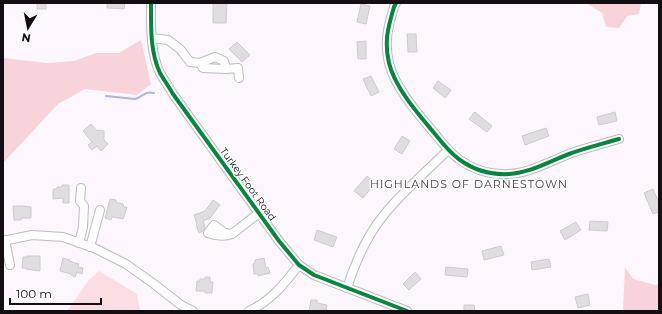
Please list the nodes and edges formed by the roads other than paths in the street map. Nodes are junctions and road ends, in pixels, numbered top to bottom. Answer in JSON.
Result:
{"nodes":[{"id":1,"x":151,"y":3,"type":"edge"},
{"id":2,"x":396,"y":3,"type":"edge"},
{"id":3,"x":152,"y":38,"type":"junction"},
{"id":4,"x":239,"y":78,"type":"dead end"},
{"id":5,"x":619,"y":139,"type":"dead end"},
{"id":6,"x":448,"y":150,"type":"junction"},
{"id":7,"x":81,"y":188,"type":"dead end"},
{"id":8,"x":100,"y":210,"type":"dead end"},
{"id":9,"x":259,"y":213,"type":"junction"},
{"id":10,"x":232,"y":234,"type":"dead end"},
{"id":11,"x":4,"y":240,"type":"edge"},
{"id":12,"x":79,"y":243,"type":"junction"},
{"id":13,"x":90,"y":247,"type":"junction"},
{"id":14,"x":10,"y":265,"type":"dead end"},
{"id":15,"x":299,"y":265,"type":"junction"},
{"id":16,"x":347,"y":288,"type":"junction"},
{"id":17,"x":193,"y":311,"type":"edge"},
{"id":18,"x":249,"y":311,"type":"edge"},
{"id":19,"x":407,"y":311,"type":"edge"}],
"edges":[{"from":1,"to":3,"type":"street","name":"Turkey Foot Road"},
{"from":2,"to":6,"type":"street"},
{"from":3,"to":4,"type":"street"},
{"from":3,"to":9,"type":"street","name":"Turkey Foot Road"},
{"from":5,"to":6,"type":"street"},
{"from":6,"to":16,"type":"street"},
{"from":7,"to":12,"type":"street"},
{"from":8,"to":13,"type":"street"},
{"from":9,"to":10,"type":"street"},
{"from":9,"to":15,"type":"street","name":"Turkey Foot Road"},
{"from":11,"to":12,"type":"street"},
{"from":11,"to":14,"type":"street"},
{"from":12,"to":13,"type":"street"},
{"from":13,"to":17,"type":"street"},
{"from":15,"to":16,"type":"street","name":"Turkey Foot Road"},
{"from":15,"to":18,"type":"street"},
{"from":16,"to":19,"type":"street","name":"Turkey Foot Road"}]}
